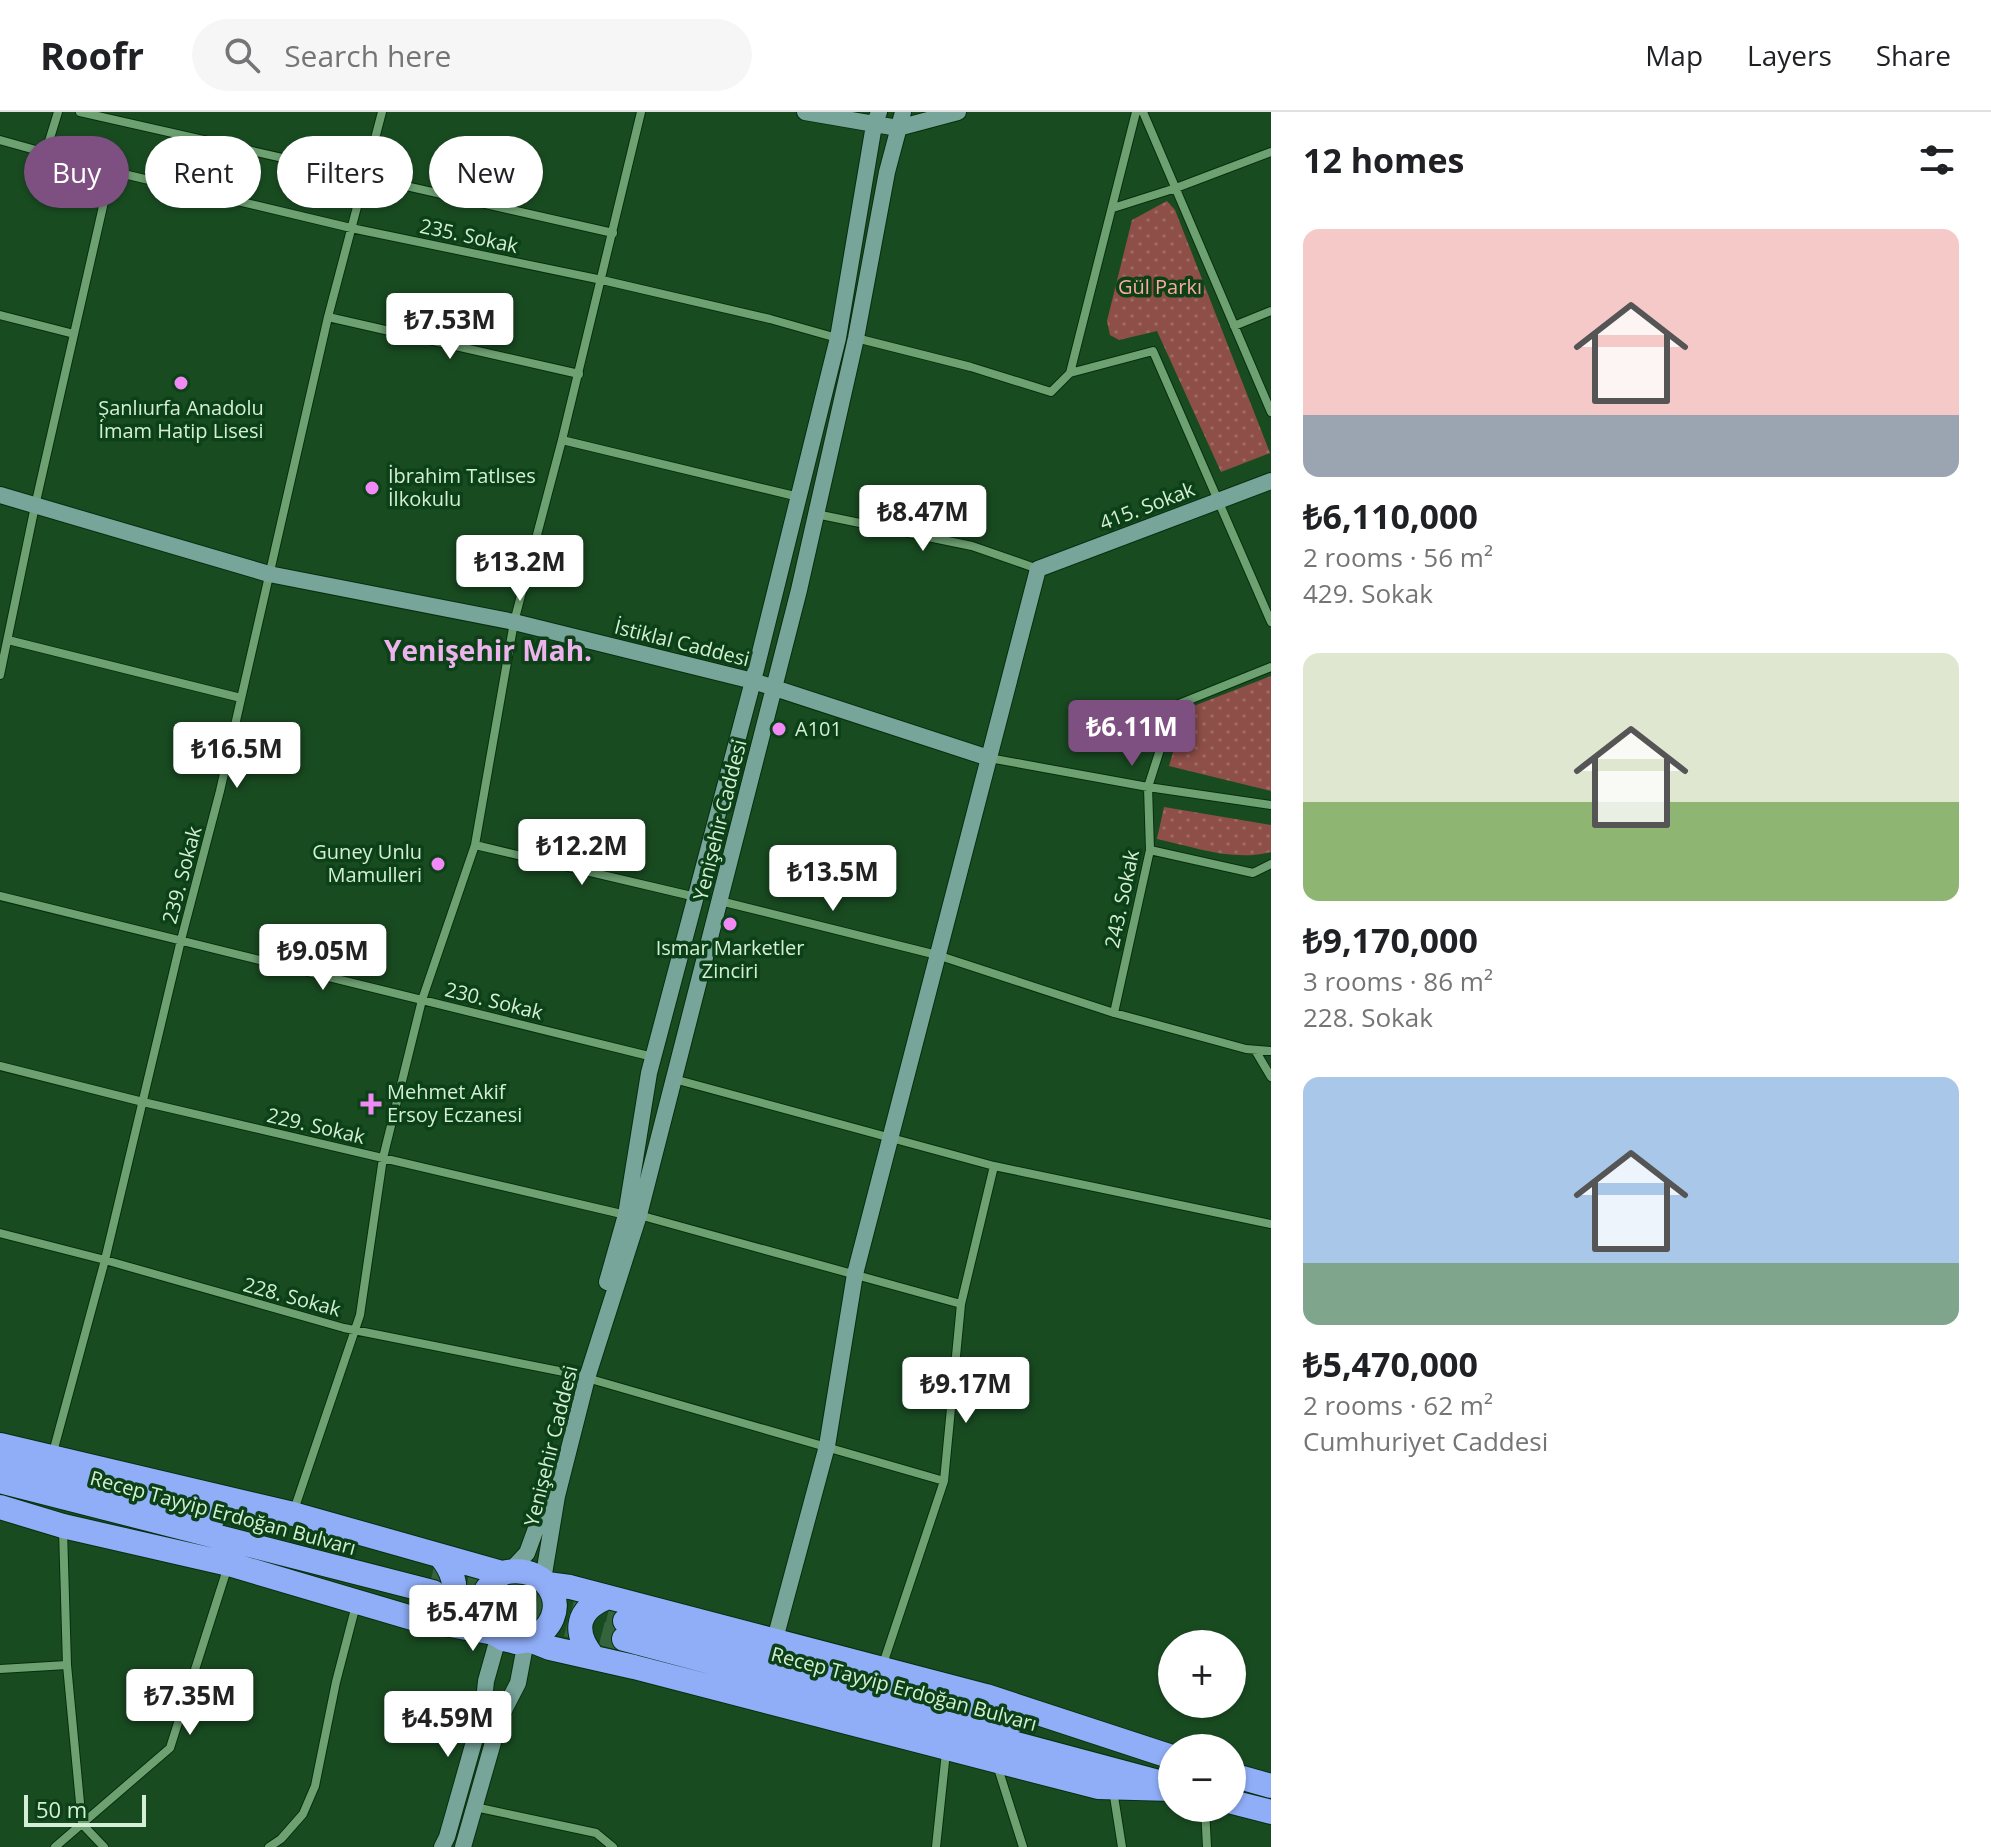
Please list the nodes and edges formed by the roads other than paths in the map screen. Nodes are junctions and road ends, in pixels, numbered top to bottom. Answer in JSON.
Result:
{"nodes":[{"id":1,"x":58,"y":112,"type":"edge"},
{"id":2,"x":80,"y":112,"type":"edge"},
{"id":3,"x":382,"y":112,"type":"edge"},
{"id":4,"x":641,"y":112,"type":"edge"},
{"id":5,"x":805,"y":112,"type":"edge"},
{"id":6,"x":958,"y":112,"type":"edge"},
{"id":7,"x":1136,"y":112,"type":"edge"},
{"id":8,"x":1143,"y":112,"type":"edge"},
{"id":9,"x":877,"y":118,"type":"edge"},
{"id":10,"x":901,"y":120,"type":"edge"},
{"id":11,"x":51,"y":136,"type":"edge"},
{"id":12,"x":376,"y":136,"type":"edge"},
{"id":13,"x":0,"y":140,"type":"edge"},
{"id":14,"x":24,"y":146,"type":"edge"},
{"id":15,"x":1271,"y":152,"type":"edge"},
{"id":16,"x":277,"y":156,"type":"edge"},
{"id":17,"x":129,"y":175,"type":"edge"},
{"id":18,"x":413,"y":187,"type":"edge"},
{"id":19,"x":1176,"y":188,"type":"junction"},
{"id":20,"x":103,"y":208,"type":"edge"},
{"id":21,"x":356,"y":208,"type":"edge"},
{"id":22,"x":1113,"y":208,"type":"junction"},
{"id":23,"x":351,"y":228,"type":"junction"},
{"id":24,"x":613,"y":233,"type":"junction"},
{"id":25,"x":602,"y":280,"type":"junction"},
{"id":26,"x":1271,"y":311,"type":"edge"},
{"id":27,"x":0,"y":315,"type":"edge"},
{"id":28,"x":328,"y":317,"type":"junction"},
{"id":29,"x":1234,"y":326,"type":"junction"},
{"id":30,"x":74,"y":334,"type":"junction"},
{"id":31,"x":838,"y":338,"type":"junction"},
{"id":32,"x":856,"y":338,"type":"junction"},
{"id":33,"x":1070,"y":373,"type":"junction"},
{"id":34,"x":579,"y":374,"type":"junction"},
{"id":35,"x":1271,"y":412,"type":"edge"},
{"id":36,"x":562,"y":440,"type":"junction"},
{"id":37,"x":1271,"y":481,"type":"edge"},
{"id":38,"x":0,"y":495,"type":"edge"},
{"id":39,"x":799,"y":497,"type":"junction"},
{"id":40,"x":1219,"y":500,"type":"junction"},
{"id":41,"x":35,"y":506,"type":"junction"},
{"id":42,"x":815,"y":514,"type":"junction"},
{"id":43,"x":1038,"y":569,"type":"junction"},
{"id":44,"x":269,"y":574,"type":"junction"},
{"id":45,"x":514,"y":622,"type":"junction"},
{"id":46,"x":1271,"y":622,"type":"edge"},
{"id":47,"x":8,"y":640,"type":"junction"},
{"id":48,"x":1271,"y":667,"type":"edge"},
{"id":49,"x":0,"y":675,"type":"edge"},
{"id":50,"x":753,"y":681,"type":"junction"},
{"id":51,"x":773,"y":689,"type":"junction"},
{"id":52,"x":241,"y":698,"type":"junction"},
{"id":53,"x":989,"y":758,"type":"junction"},
{"id":54,"x":1148,"y":787,"type":"junction"},
{"id":55,"x":1271,"y":805,"type":"edge"},
{"id":56,"x":475,"y":845,"type":"junction"},
{"id":57,"x":1150,"y":850,"type":"junction"},
{"id":58,"x":1271,"y":864,"type":"edge"},
{"id":59,"x":0,"y":896,"type":"edge"},
{"id":60,"x":696,"y":897,"type":"junction"},
{"id":61,"x":720,"y":901,"type":"junction"},
{"id":62,"x":181,"y":940,"type":"junction"},
{"id":63,"x":937,"y":955,"type":"junction"},
{"id":64,"x":422,"y":1000,"type":"junction"},
{"id":65,"x":1114,"y":1013,"type":"junction"},
{"id":66,"x":1255,"y":1050,"type":"junction"},
{"id":67,"x":1271,"y":1051,"type":"edge"},
{"id":68,"x":653,"y":1057,"type":"junction"},
{"id":69,"x":0,"y":1066,"type":"edge"},
{"id":70,"x":1271,"y":1077,"type":"edge"},
{"id":71,"x":674,"y":1079,"type":"junction"},
{"id":72,"x":143,"y":1102,"type":"junction"},
{"id":73,"x":891,"y":1137,"type":"junction"},
{"id":74,"x":383,"y":1158,"type":"junction"},
{"id":75,"x":994,"y":1166,"type":"junction"},
{"id":76,"x":633,"y":1215,"type":"junction"},
{"id":77,"x":1271,"y":1224,"type":"edge"},
{"id":78,"x":0,"y":1233,"type":"edge"},
{"id":79,"x":105,"y":1260,"type":"junction"},
{"id":80,"x":855,"y":1274,"type":"junction"},
{"id":81,"x":961,"y":1304,"type":"junction"},
{"id":82,"x":355,"y":1330,"type":"junction"},
{"id":83,"x":583,"y":1376,"type":"junction"},
{"id":84,"x":0,"y":1445,"type":"edge"},
{"id":85,"x":827,"y":1446,"type":"junction"},
{"id":86,"x":52,"y":1457,"type":"junction"},
{"id":87,"x":0,"y":1462,"type":"edge"},
{"id":88,"x":0,"y":1481,"type":"edge"},
{"id":89,"x":944,"y":1481,"type":"junction"},
{"id":90,"x":0,"y":1507,"type":"edge"},
{"id":91,"x":293,"y":1514,"type":"junction"},
{"id":92,"x":63,"y":1526,"type":"junction"},
{"id":93,"x":229,"y":1564,"type":"junction"},
{"id":94,"x":506,"y":1572,"type":"junction"},
{"id":95,"x":436,"y":1575,"type":"junction"},
{"id":96,"x":545,"y":1582,"type":"junction"},
{"id":97,"x":608,"y":1597,"type":"junction"},
{"id":98,"x":357,"y":1602,"type":"junction"},
{"id":99,"x":412,"y":1618,"type":"junction"},
{"id":100,"x":497,"y":1634,"type":"junction"},
{"id":101,"x":775,"y":1639,"type":"junction"},
{"id":102,"x":528,"y":1640,"type":"junction"},
{"id":103,"x":593,"y":1657,"type":"junction"},
{"id":104,"x":67,"y":1665,"type":"junction"},
{"id":105,"x":881,"y":1668,"type":"junction"},
{"id":106,"x":0,"y":1669,"type":"edge"},
{"id":107,"x":946,"y":1748,"type":"junction"},
{"id":108,"x":1158,"y":1753,"type":"edge"},
{"id":109,"x":1158,"y":1755,"type":"edge"},
{"id":110,"x":995,"y":1761,"type":"junction"},
{"id":111,"x":1246,"y":1779,"type":"edge"},
{"id":112,"x":1158,"y":1783,"type":"edge"},
{"id":113,"x":1271,"y":1786,"type":"edge"},
{"id":114,"x":1158,"y":1787,"type":"edge"},
{"id":115,"x":1113,"y":1789,"type":"junction"},
{"id":116,"x":1246,"y":1806,"type":"edge"},
{"id":117,"x":475,"y":1807,"type":"junction"},
{"id":118,"x":1271,"y":1812,"type":"edge"},
{"id":119,"x":1206,"y":1822,"type":"edge"},
{"id":120,"x":82,"y":1824,"type":"junction"},
{"id":121,"x":55,"y":1847,"type":"edge"},
{"id":122,"x":104,"y":1847,"type":"edge"},
{"id":123,"x":269,"y":1847,"type":"edge"},
{"id":124,"x":442,"y":1847,"type":"edge"},
{"id":125,"x":463,"y":1847,"type":"edge"},
{"id":126,"x":613,"y":1847,"type":"edge"},
{"id":127,"x":936,"y":1847,"type":"edge"},
{"id":128,"x":1023,"y":1847,"type":"edge"},
{"id":129,"x":1122,"y":1847,"type":"edge"},
{"id":130,"x":1207,"y":1847,"type":"edge"}],
"edges":[{"from":1,"to":11,"type":"street"},
{"from":2,"to":16,"type":"street"},
{"from":3,"to":12,"type":"street","name":"239. Sokak"},
{"from":4,"to":24,"type":"street"},
{"from":5,"to":9,"type":"main road"},
{"from":6,"to":10,"type":"main road"},
{"from":7,"to":22,"type":"street"},
{"from":8,"to":19,"type":"street"},
{"from":9,"to":10,"type":"main road"},
{"from":9,"to":31,"type":"main road","name":"Yenişehir Caddesi"},
{"from":10,"to":32,"type":"main road","name":"Yenişehir Caddesi"},
{"from":13,"to":14,"type":"street","name":"235. Sokak"},
{"from":15,"to":19,"type":"street"},
{"from":17,"to":23,"type":"street","name":"235. Sokak"},
{"from":18,"to":24,"type":"street"},
{"from":19,"to":22,"type":"street"},
{"from":19,"to":29,"type":"street"},
{"from":20,"to":30,"type":"street"},
{"from":21,"to":23,"type":"street","name":"239. Sokak"},
{"from":22,"to":33,"type":"street"},
{"from":23,"to":25,"type":"street","name":"235. Sokak"},
{"from":23,"to":28,"type":"street","name":"239. Sokak"},
{"from":24,"to":25,"type":"street"},
{"from":25,"to":31,"type":"street","name":"235. Sokak"},
{"from":25,"to":34,"type":"street"},
{"from":26,"to":29,"type":"street"},
{"from":27,"to":30,"type":"street"},
{"from":28,"to":34,"type":"street"},
{"from":28,"to":44,"type":"street","name":"239. Sokak"},
{"from":29,"to":35,"type":"street"},
{"from":30,"to":41,"type":"street"},
{"from":31,"to":39,"type":"main road","name":"Yenişehir Caddesi"},
{"from":32,"to":33,"type":"street"},
{"from":32,"to":42,"type":"main road","name":"Yenişehir Caddesi"},
{"from":33,"to":40,"type":"street"},
{"from":34,"to":36,"type":"street"},
{"from":36,"to":39,"type":"street"},
{"from":36,"to":45,"type":"street"},
{"from":37,"to":40,"type":"main road","name":"415. Sokak"},
{"from":38,"to":41,"type":"main road","name":"İstiklal Caddesi"},
{"from":39,"to":50,"type":"main road","name":"Yenişehir Caddesi"},
{"from":40,"to":43,"type":"main road","name":"415. Sokak"},
{"from":40,"to":46,"type":"street"},
{"from":41,"to":44,"type":"main road","name":"İstiklal Caddesi"},
{"from":41,"to":47,"type":"street"},
{"from":42,"to":43,"type":"street"},
{"from":42,"to":51,"type":"main road","name":"Yenişehir Caddesi"},
{"from":43,"to":53,"type":"main road"},
{"from":44,"to":45,"type":"main road","name":"İstiklal Caddesi"},
{"from":44,"to":52,"type":"street","name":"239. Sokak"},
{"from":45,"to":50,"type":"main road","name":"İstiklal Caddesi"},
{"from":45,"to":56,"type":"street"},
{"from":47,"to":49,"type":"street"},
{"from":47,"to":52,"type":"street"},
{"from":48,"to":54,"type":"street","name":"243. Sokak"},
{"from":50,"to":51,"type":"main road","name":"İstiklal Caddesi"},
{"from":50,"to":60,"type":"main road","name":"Yenişehir Caddesi"},
{"from":51,"to":53,"type":"main road","name":"İstiklal Caddesi"},
{"from":51,"to":61,"type":"main road","name":"Yenişehir Caddesi"},
{"from":52,"to":62,"type":"street","name":"239. Sokak"},
{"from":53,"to":54,"type":"street"},
{"from":53,"to":63,"type":"main road"},
{"from":54,"to":55,"type":"street"},
{"from":54,"to":57,"type":"street","name":"243. Sokak"},
{"from":56,"to":60,"type":"street"},
{"from":56,"to":64,"type":"street"},
{"from":57,"to":58,"type":"street"},
{"from":57,"to":65,"type":"street","name":"243. Sokak"},
{"from":59,"to":62,"type":"street","name":"230. Sokak"},
{"from":60,"to":68,"type":"main road","name":"Yenişehir Caddesi"},
{"from":61,"to":63,"type":"street"},
{"from":61,"to":71,"type":"main road","name":"Yenişehir Caddesi"},
{"from":62,"to":64,"type":"street","name":"230. Sokak"},
{"from":62,"to":72,"type":"street","name":"239. Sokak"},
{"from":63,"to":65,"type":"street"},
{"from":63,"to":73,"type":"main road"},
{"from":64,"to":68,"type":"street","name":"230. Sokak"},
{"from":64,"to":74,"type":"street"},
{"from":65,"to":66,"type":"street"},
{"from":66,"to":67,"type":"street"},
{"from":66,"to":70,"type":"street"},
{"from":68,"to":76,"type":"main road","name":"Yenişehir Caddesi"},
{"from":69,"to":72,"type":"street","name":"229. Sokak"},
{"from":71,"to":73,"type":"street"},
{"from":71,"to":76,"type":"main road","name":"Yenişehir Caddesi"},
{"from":72,"to":74,"type":"street","name":"229. Sokak"},
{"from":72,"to":79,"type":"street","name":"239. Sokak"},
{"from":73,"to":75,"type":"street"},
{"from":73,"to":80,"type":"main road"},
{"from":74,"to":76,"type":"street","name":"229. Sokak"},
{"from":74,"to":82,"type":"street"},
{"from":75,"to":77,"type":"street"},
{"from":75,"to":81,"type":"street"},
{"from":76,"to":80,"type":"street","name":"229. Sokak"},
{"from":76,"to":83,"type":"main road","name":"Yenişehir Caddesi"},
{"from":78,"to":79,"type":"street","name":"228. Sokak"},
{"from":79,"to":82,"type":"street","name":"228. Sokak"},
{"from":79,"to":86,"type":"street","name":"239. Sokak"},
{"from":80,"to":81,"type":"street","name":"229. Sokak"},
{"from":80,"to":85,"type":"main road"},
{"from":81,"to":89,"type":"street"},
{"from":82,"to":83,"type":"street","name":"228. Sokak"},
{"from":82,"to":91,"type":"street"},
{"from":83,"to":85,"type":"street","name":"228. Sokak"},
{"from":83,"to":94,"type":"main road","name":"Yenişehir Caddesi"},
{"from":83,"to":96,"type":"main road","name":"Yenişehir Caddesi"},
{"from":84,"to":86,"type":"highway"},
{"from":85,"to":89,"type":"street","name":"228. Sokak"},
{"from":85,"to":101,"type":"main road"},
{"from":86,"to":91,"type":"highway"},
{"from":87,"to":95,"type":"highway","name":"Recep Tayyip Erdoğan Bulvarı"},
{"from":88,"to":95,"type":"highway","name":"Recep Tayyip Erdoğan Bulvarı"},
{"from":89,"to":105,"type":"street"},
{"from":90,"to":92,"type":"highway"},
{"from":91,"to":95,"type":"highway"},
{"from":92,"to":93,"type":"highway"},
{"from":92,"to":104,"type":"street"},
{"from":93,"to":98,"type":"highway"},
{"from":93,"to":120,"type":"street"},
{"from":94,"to":95,"type":"highway"},
{"from":94,"to":96,"type":"highway"},
{"from":94,"to":100,"type":"highway"},
{"from":95,"to":99,"type":"highway"},
{"from":96,"to":97,"type":"highway"},
{"from":96,"to":102,"type":"highway"},
{"from":97,"to":101,"type":"highway"},
{"from":97,"to":103,"type":"highway"},
{"from":98,"to":99,"type":"highway"},
{"from":98,"to":123,"type":"street"},
{"from":99,"to":100,"type":"highway"},
{"from":100,"to":102,"type":"highway"},
{"from":100,"to":124,"type":"main road"},
{"from":101,"to":105,"type":"highway"},
{"from":102,"to":103,"type":"highway"},
{"from":102,"to":117,"type":"main road"},
{"from":103,"to":107,"type":"highway"},
{"from":104,"to":106,"type":"street"},
{"from":104,"to":120,"type":"street"},
{"from":105,"to":108,"type":"highway"},
{"from":107,"to":110,"type":"highway"},
{"from":107,"to":127,"type":"street"},
{"from":109,"to":112,"type":"highway","name":"Recep Tayyip Erdoğan Bulvarı"},
{"from":110,"to":115,"type":"highway"},
{"from":110,"to":128,"type":"street"},
{"from":111,"to":113,"type":"highway"},
{"from":114,"to":115,"type":"highway"},
{"from":115,"to":129,"type":"street"},
{"from":116,"to":118,"type":"highway"},
{"from":117,"to":125,"type":"main road"},
{"from":117,"to":126,"type":"street"},
{"from":119,"to":130,"type":"street"},
{"from":120,"to":121,"type":"street"},
{"from":120,"to":122,"type":"street"}]}
